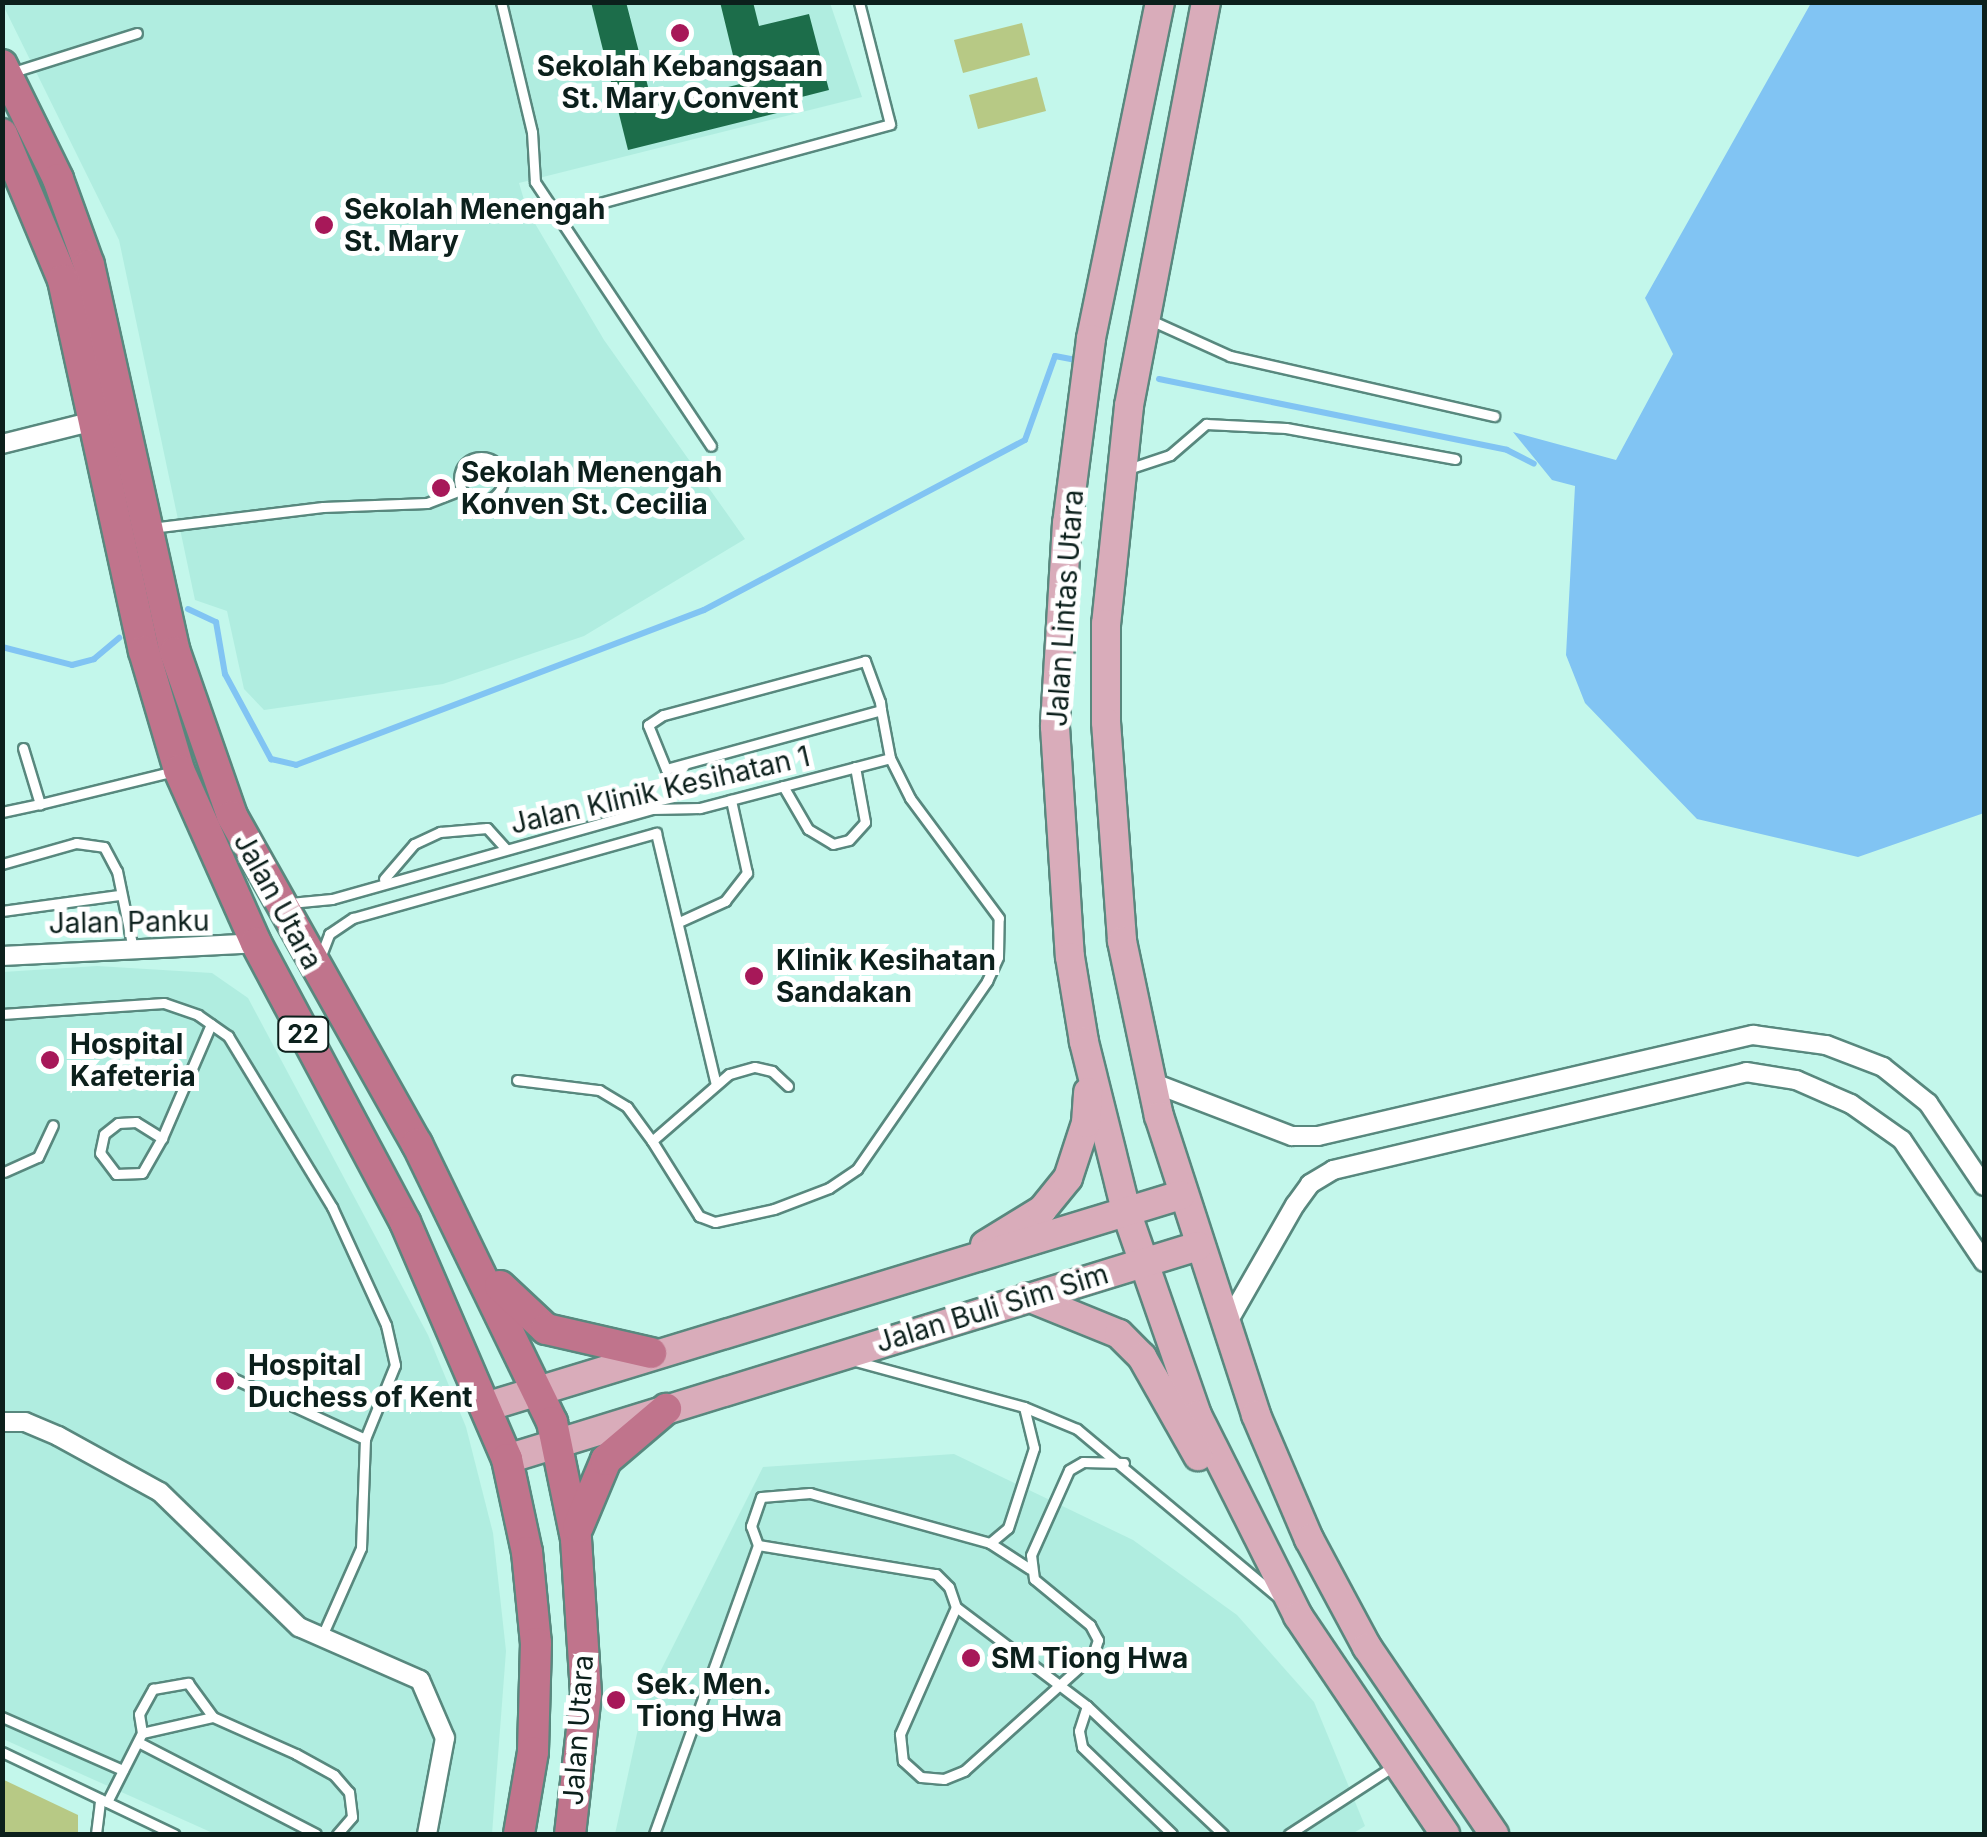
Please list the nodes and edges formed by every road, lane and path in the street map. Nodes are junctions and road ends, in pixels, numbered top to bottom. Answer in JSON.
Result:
{"nodes":[{"id":1,"x":501,"y":2,"type":"edge"},
{"id":2,"x":859,"y":2,"type":"edge"},
{"id":3,"x":1160,"y":2,"type":"edge"},
{"id":4,"x":1206,"y":2,"type":"edge"},
{"id":5,"x":136,"y":33,"type":"dead end"},
{"id":6,"x":5,"y":69,"type":"edge"},
{"id":7,"x":2,"y":134,"type":"edge"},
{"id":8,"x":556,"y":215,"type":"junction"},
{"id":9,"x":1145,"y":318,"type":"junction"},
{"id":10,"x":1494,"y":416,"type":"dead end"},
{"id":11,"x":94,"y":422,"type":"junction"},
{"id":12,"x":2,"y":444,"type":"edge"},
{"id":13,"x":712,"y":446,"type":"dead end"},
{"id":14,"x":1455,"y":459,"type":"dead end"},
{"id":15,"x":1121,"y":472,"type":"junction"},
{"id":16,"x":462,"y":490,"type":"junction"},
{"id":17,"x":148,"y":529,"type":"junction"},
{"id":18,"x":146,"y":594,"type":"junction"},
{"id":19,"x":881,"y":710,"type":"junction"},
{"id":20,"x":22,"y":748,"type":"dead end"},
{"id":21,"x":890,"y":758,"type":"junction"},
{"id":22,"x":855,"y":767,"type":"junction"},
{"id":23,"x":179,"y":770,"type":"junction"},
{"id":24,"x":783,"y":786,"type":"junction"},
{"id":25,"x":731,"y":800,"type":"junction"},
{"id":26,"x":40,"y":804,"type":"junction"},
{"id":27,"x":2,"y":812,"type":"edge"},
{"id":28,"x":506,"y":849,"type":"junction"},
{"id":29,"x":2,"y":864,"type":"edge"},
{"id":30,"x":384,"y":879,"type":"junction"},
{"id":31,"x":270,"y":891,"type":"junction"},
{"id":32,"x":119,"y":895,"type":"junction"},
{"id":33,"x":2,"y":911,"type":"edge"},
{"id":34,"x":679,"y":922,"type":"junction"},
{"id":35,"x":256,"y":943,"type":"junction"},
{"id":36,"x":132,"y":944,"type":"junction"},
{"id":37,"x":2,"y":956,"type":"edge"},
{"id":38,"x":320,"y":977,"type":"junction"},
{"id":39,"x":2,"y":1014,"type":"edge"},
{"id":40,"x":211,"y":1024,"type":"junction"},
{"id":41,"x":1084,"y":1042,"type":"junction"},
{"id":42,"x":517,"y":1080,"type":"dead end"},
{"id":43,"x":1151,"y":1082,"type":"junction"},
{"id":44,"x":716,"y":1084,"type":"junction"},
{"id":45,"x":788,"y":1086,"type":"dead end"},
{"id":46,"x":53,"y":1125,"type":"dead end"},
{"id":47,"x":162,"y":1138,"type":"junction"},
{"id":48,"x":652,"y":1141,"type":"junction"},
{"id":49,"x":2,"y":1157,"type":"edge"},
{"id":50,"x":428,"y":1166,"type":"junction"},
{"id":51,"x":3,"y":1172,"type":"edge"},
{"id":52,"x":1984,"y":1186,"type":"edge"},
{"id":53,"x":1181,"y":1195,"type":"junction"},
{"id":54,"x":400,"y":1213,"type":"junction"},
{"id":55,"x":1127,"y":1214,"type":"junction"},
{"id":56,"x":1198,"y":1246,"type":"junction"},
{"id":57,"x":472,"y":1253,"type":"junction"},
{"id":58,"x":958,"y":1261,"type":"junction"},
{"id":59,"x":1141,"y":1262,"type":"junction"},
{"id":60,"x":1984,"y":1262,"type":"edge"},
{"id":61,"x":1028,"y":1297,"type":"junction"},
{"id":62,"x":1225,"y":1328,"type":"junction"},
{"id":63,"x":651,"y":1353,"type":"junction"},
{"id":64,"x":838,"y":1356,"type":"junction"},
{"id":65,"x":226,"y":1375,"type":"dead end"},
{"id":66,"x":540,"y":1388,"type":"junction"},
{"id":67,"x":490,"y":1406,"type":"junction"},
{"id":68,"x":1024,"y":1407,"type":"junction"},
{"id":69,"x":666,"y":1410,"type":"junction"},
{"id":70,"x":2,"y":1422,"type":"edge"},
{"id":71,"x":365,"y":1439,"type":"junction"},
{"id":72,"x":558,"y":1443,"type":"junction"},
{"id":73,"x":507,"y":1459,"type":"junction"},
{"id":74,"x":1124,"y":1463,"type":"junction"},
{"id":75,"x":1253,"y":1534,"type":"junction"},
{"id":76,"x":576,"y":1539,"type":"junction"},
{"id":77,"x":990,"y":1542,"type":"junction"},
{"id":78,"x":758,"y":1545,"type":"junction"},
{"id":79,"x":1030,"y":1568,"type":"junction"},
{"id":80,"x":956,"y":1606,"type":"junction"},
{"id":81,"x":1298,"y":1616,"type":"junction"},
{"id":82,"x":320,"y":1639,"type":"junction"},
{"id":83,"x":1060,"y":1688,"type":"junction"},
{"id":84,"x":1087,"y":1706,"type":"junction"},
{"id":85,"x":212,"y":1716,"type":"junction"},
{"id":86,"x":2,"y":1717,"type":"edge"},
{"id":87,"x":140,"y":1737,"type":"junction"},
{"id":88,"x":2,"y":1752,"type":"edge"},
{"id":89,"x":1399,"y":1762,"type":"junction"},
{"id":90,"x":123,"y":1770,"type":"junction"},
{"id":91,"x":104,"y":1800,"type":"junction"},
{"id":92,"x":96,"y":1834,"type":"edge"},
{"id":93,"x":174,"y":1834,"type":"edge"},
{"id":94,"x":316,"y":1834,"type":"edge"},
{"id":95,"x":337,"y":1834,"type":"edge"},
{"id":96,"x":428,"y":1834,"type":"edge"},
{"id":97,"x":519,"y":1834,"type":"edge"},
{"id":98,"x":570,"y":1834,"type":"edge"},
{"id":99,"x":654,"y":1834,"type":"edge"},
{"id":100,"x":1172,"y":1834,"type":"edge"},
{"id":101,"x":1223,"y":1834,"type":"edge"},
{"id":102,"x":1289,"y":1834,"type":"edge"},
{"id":103,"x":1444,"y":1834,"type":"edge"},
{"id":104,"x":1494,"y":1834,"type":"edge"}],
"edges":[{"from":1,"to":8,"type":"lane"},
{"from":2,"to":8,"type":"lane"},
{"from":3,"to":41,"type":"main road","name":"Jalan Lintas Utara"},
{"from":4,"to":9,"type":"main road","name":"Jalan Lintas Utara"},
{"from":5,"to":6,"type":"lane"},
{"from":6,"to":17,"type":"highway","name":"Jalan Utara","number":"22"},
{"from":7,"to":11,"type":"highway","name":"Jalan Utara","number":"22"},
{"from":8,"to":13,"type":"lane"},
{"from":9,"to":10,"type":"lane"},
{"from":9,"to":15,"type":"main road","name":"Jalan Lintas Utara"},
{"from":11,"to":12,"type":"street"},
{"from":11,"to":18,"type":"highway","name":"Jalan Utara","number":"22"},
{"from":14,"to":15,"type":"lane"},
{"from":15,"to":43,"type":"main road","name":"Jalan Lintas Utara"},
{"from":16,"to":16,"type":"lane"},
{"from":16,"to":17,"type":"lane"},
{"from":17,"to":18,"type":"highway","name":"Jalan Utara","number":"22"},
{"from":18,"to":23,"type":"highway","name":"Jalan Utara","number":"22"},
{"from":18,"to":31,"type":"highway","name":"Jalan Utara","number":"22"},
{"from":19,"to":19,"type":"lane"},
{"from":19,"to":21,"type":"lane"},
{"from":20,"to":26,"type":"lane"},
{"from":21,"to":22,"type":"lane","name":"Jalan Klinik Kesihatan 1"},
{"from":21,"to":48,"type":"lane"},
{"from":22,"to":24,"type":"lane","name":"Jalan Klinik Kesihatan 1"},
{"from":22,"to":24,"type":"lane"},
{"from":23,"to":26,"type":"lane"},
{"from":23,"to":35,"type":"highway","name":"Jalan Utara","number":"22"},
{"from":24,"to":25,"type":"lane","name":"Jalan Klinik Kesihatan 1"},
{"from":25,"to":28,"type":"lane","name":"Jalan Klinik Kesihatan 1"},
{"from":25,"to":34,"type":"lane"},
{"from":26,"to":27,"type":"lane"},
{"from":28,"to":30,"type":"lane","name":"Jalan Klinik Kesihatan 1"},
{"from":28,"to":30,"type":"lane"},
{"from":29,"to":32,"type":"lane"},
{"from":30,"to":31,"type":"lane","name":"Jalan Klinik Kesihatan 1"},
{"from":31,"to":38,"type":"highway","name":"Jalan Utara","number":"22"},
{"from":32,"to":33,"type":"lane"},
{"from":32,"to":36,"type":"lane"},
{"from":34,"to":38,"type":"lane"},
{"from":34,"to":44,"type":"lane"},
{"from":35,"to":36,"type":"street","name":"Jalan Panku"},
{"from":35,"to":54,"type":"highway","name":"Jalan Utara","number":"22"},
{"from":36,"to":37,"type":"street","name":"Jalan Panku"},
{"from":38,"to":50,"type":"highway","name":"Jalan Utara","number":"22"},
{"from":39,"to":40,"type":"lane"},
{"from":40,"to":47,"type":"lane"},
{"from":40,"to":71,"type":"lane"},
{"from":41,"to":55,"type":"main road","name":"Jalan Lintas Utara"},
{"from":41,"to":58,"type":"main road"},
{"from":42,"to":48,"type":"lane"},
{"from":43,"to":52,"type":"street"},
{"from":43,"to":53,"type":"main road","name":"Jalan Lintas Utara"},
{"from":44,"to":45,"type":"lane"},
{"from":44,"to":48,"type":"lane"},
{"from":46,"to":51,"type":"lane"},
{"from":47,"to":47,"type":"lane"},
{"from":49,"to":51,"type":"lane"},
{"from":50,"to":54,"type":"highway"},
{"from":50,"to":57,"type":"highway","name":"Jalan Utara","number":"22"},
{"from":53,"to":55,"type":"main road","name":"Jalan Buli Sim Sim"},
{"from":53,"to":56,"type":"main road"},
{"from":54,"to":67,"type":"highway","name":"Jalan Utara","number":"22"},
{"from":55,"to":58,"type":"main road","name":"Jalan Buli Sim Sim"},
{"from":55,"to":59,"type":"main road","name":"Jalan Lintas Utara"},
{"from":56,"to":59,"type":"main road"},
{"from":56,"to":62,"type":"main road"},
{"from":57,"to":63,"type":"highway"},
{"from":57,"to":66,"type":"highway","name":"Jalan Utara","number":"22"},
{"from":58,"to":63,"type":"main road","name":"Jalan Buli Sim Sim"},
{"from":59,"to":61,"type":"main road","name":"Jalan Buli Sim Sim"},
{"from":59,"to":75,"type":"main road","name":"Jalan Buli Sim Sim"},
{"from":60,"to":62,"type":"street"},
{"from":61,"to":64,"type":"main road","name":"Jalan Buli Sim Sim"},
{"from":61,"to":75,"type":"main road"},
{"from":62,"to":104,"type":"main road"},
{"from":63,"to":66,"type":"main road","name":"Jalan Buli Sim Sim"},
{"from":64,"to":68,"type":"lane"},
{"from":64,"to":69,"type":"main road","name":"Jalan Buli Sim Sim"},
{"from":65,"to":71,"type":"lane"},
{"from":66,"to":67,"type":"main road","name":"Jalan Buli Sim Sim"},
{"from":66,"to":72,"type":"highway","name":"Jalan Utara","number":"22"},
{"from":67,"to":73,"type":"highway","name":"Jalan Utara","number":"22"},
{"from":68,"to":74,"type":"lane"},
{"from":68,"to":77,"type":"lane"},
{"from":69,"to":72,"type":"main road","name":"Jalan Buli Sim Sim"},
{"from":69,"to":76,"type":"highway"},
{"from":70,"to":82,"type":"street"},
{"from":71,"to":82,"type":"lane"},
{"from":72,"to":73,"type":"main road","name":"Jalan Buli Sim Sim"},
{"from":72,"to":76,"type":"highway","name":"Jalan Utara","number":"22"},
{"from":73,"to":97,"type":"highway","name":"Jalan Utara","number":"22"},
{"from":74,"to":79,"type":"lane"},
{"from":74,"to":81,"type":"lane"},
{"from":75,"to":81,"type":"main road","name":"Jalan Buli Sim Sim"},
{"from":76,"to":98,"type":"highway","name":"Jalan Utara","number":"22"},
{"from":77,"to":78,"type":"lane"},
{"from":77,"to":79,"type":"lane"},
{"from":78,"to":80,"type":"lane"},
{"from":78,"to":99,"type":"lane"},
{"from":79,"to":83,"type":"lane"},
{"from":80,"to":83,"type":"lane"},
{"from":80,"to":83,"type":"lane"},
{"from":81,"to":89,"type":"main road","name":"Jalan Buli Sim Sim"},
{"from":82,"to":96,"type":"street"},
{"from":83,"to":84,"type":"lane"},
{"from":84,"to":100,"type":"lane"},
{"from":84,"to":101,"type":"lane"},
{"from":85,"to":87,"type":"lane"},
{"from":85,"to":87,"type":"lane"},
{"from":85,"to":95,"type":"lane"},
{"from":86,"to":90,"type":"lane"},
{"from":87,"to":90,"type":"lane"},
{"from":87,"to":94,"type":"lane"},
{"from":88,"to":91,"type":"lane"},
{"from":89,"to":102,"type":"lane"},
{"from":89,"to":103,"type":"main road","name":"Jalan Buli Sim Sim"},
{"from":90,"to":91,"type":"lane"},
{"from":91,"to":92,"type":"lane"},
{"from":91,"to":93,"type":"lane"}]}
